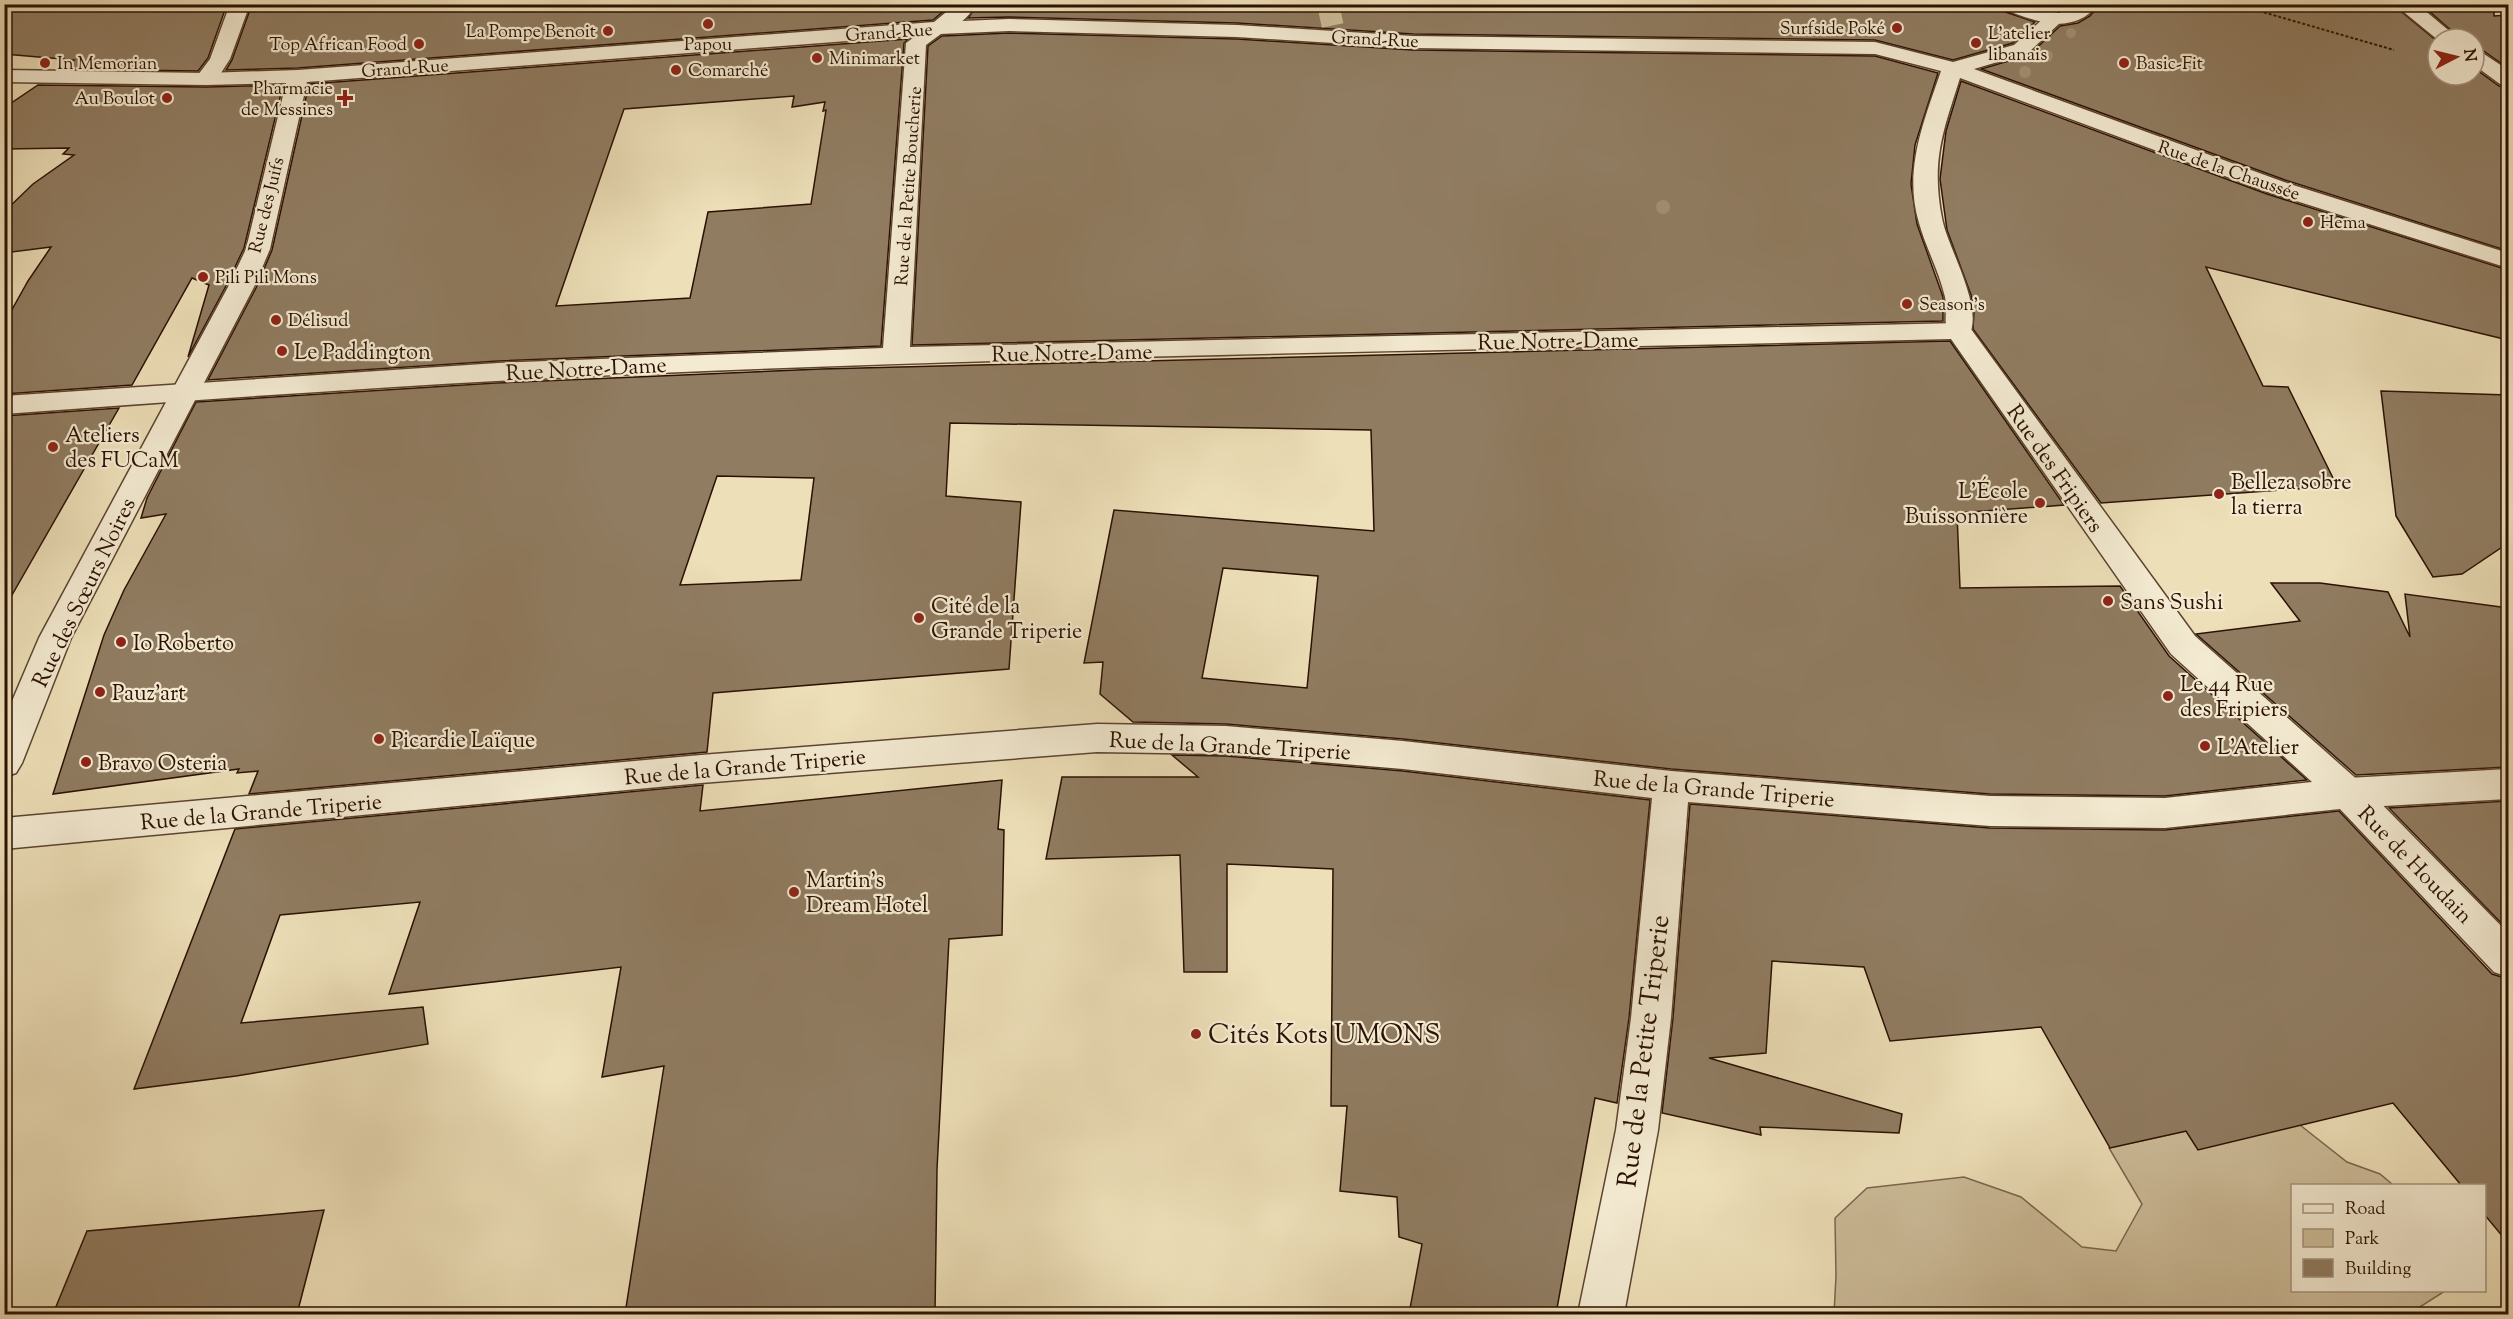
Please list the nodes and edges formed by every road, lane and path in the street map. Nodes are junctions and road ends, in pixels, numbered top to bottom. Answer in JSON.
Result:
{"nodes":[{"id":1,"x":240,"y":4,"type":"edge"},
{"id":2,"x":966,"y":4,"type":"edge"},
{"id":3,"x":2008,"y":4,"type":"edge"},
{"id":4,"x":2088,"y":4,"type":"edge"},
{"id":5,"x":2235,"y":4,"type":"edge"},
{"id":6,"x":2404,"y":4,"type":"edge"},
{"id":7,"x":2053,"y":20,"type":"junction"},
{"id":8,"x":2434,"y":27,"type":"edge"},
{"id":9,"x":939,"y":28,"type":"junction"},
{"id":10,"x":2369,"y":43,"type":"dead end"},
{"id":11,"x":2486,"y":64,"type":"edge"},
{"id":12,"x":1953,"y":68,"type":"junction"},
{"id":13,"x":4,"y":76,"type":"edge"},
{"id":14,"x":298,"y":76,"type":"junction"},
{"id":15,"x":206,"y":79,"type":"junction"},
{"id":16,"x":2508,"y":79,"type":"edge"},
{"id":17,"x":2508,"y":261,"type":"edge"},
{"id":18,"x":1959,"y":331,"type":"junction"},
{"id":19,"x":896,"y":356,"type":"junction"},
{"id":20,"x":185,"y":392,"type":"junction"},
{"id":21,"x":4,"y":405,"type":"edge"},
{"id":22,"x":4,"y":763,"type":"edge"},
{"id":23,"x":2508,"y":784,"type":"edge"},
{"id":24,"x":1671,"y":786,"type":"junction"},
{"id":25,"x":2348,"y":794,"type":"junction"},
{"id":26,"x":4,"y":834,"type":"edge"},
{"id":27,"x":2508,"y":959,"type":"edge"},
{"id":28,"x":1601,"y":1314,"type":"edge"}],
"edges":[{"from":1,"to":15,"type":"street"},
{"from":2,"to":9,"type":"street"},
{"from":3,"to":7,"type":"street"},
{"from":4,"to":7,"type":"street"},
{"from":5,"to":10,"type":"path"},
{"from":6,"to":8,"type":"street"},
{"from":7,"to":12,"type":"street"},
{"from":9,"to":12,"type":"street","name":"Grand-Rue"},
{"from":9,"to":14,"type":"street","name":"Grand-Rue"},
{"from":9,"to":19,"type":"street","name":"Rue de la Petite Boucherie"},
{"from":11,"to":16,"type":"street"},
{"from":12,"to":17,"type":"street","name":"Rue de la Chaussée"},
{"from":12,"to":18,"type":"street"},
{"from":13,"to":15,"type":"street","name":"Grand-Rue"},
{"from":14,"to":15,"type":"street","name":"Grand-Rue"},
{"from":14,"to":20,"type":"street","name":"Rue des Juifs"},
{"from":18,"to":19,"type":"street","name":"Rue Notre-Dame"},
{"from":18,"to":25,"type":"street","name":"Rue des Fripiers"},
{"from":19,"to":20,"type":"street","name":"Rue Notre-Dame"},
{"from":20,"to":21,"type":"street","name":"Rue Notre-Dame"},
{"from":20,"to":22,"type":"street","name":"Rue des Sœurs Noires"},
{"from":23,"to":25,"type":"street","name":"Rue de la Grande Triperie"},
{"from":24,"to":25,"type":"street","name":"Rue de la Grande Triperie"},
{"from":24,"to":26,"type":"street","name":"Rue de la Grande Triperie"},
{"from":24,"to":28,"type":"street","name":"Rue de la Petite Triperie"},
{"from":25,"to":27,"type":"street","name":"Rue de Houdain"}]}
